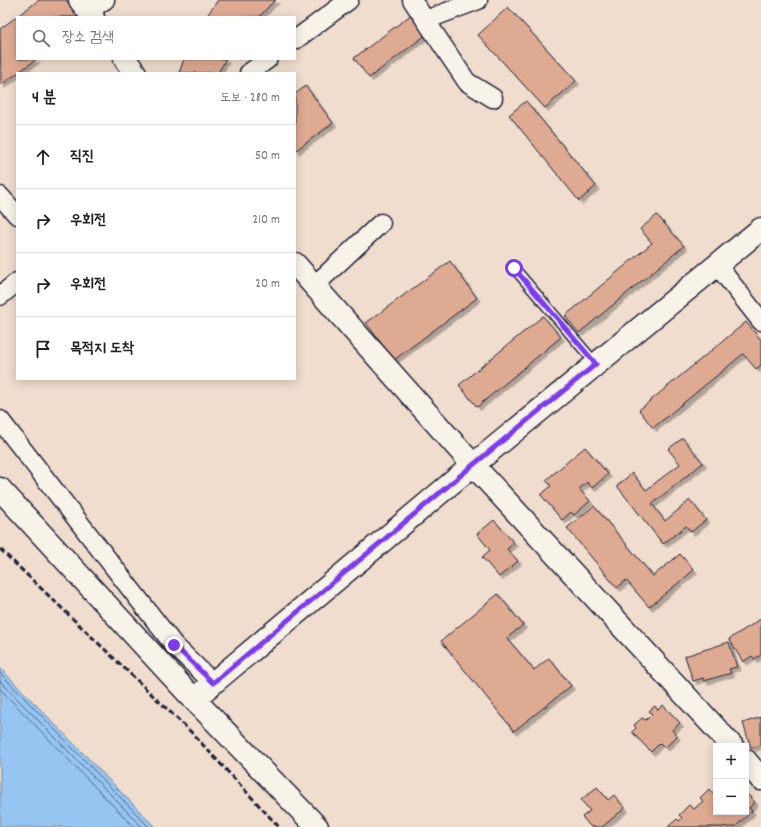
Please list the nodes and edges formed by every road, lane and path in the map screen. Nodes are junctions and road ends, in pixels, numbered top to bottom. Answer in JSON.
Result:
{"nodes":[{"id":1,"x":349,"y":0,"type":"edge"},
{"id":2,"x":412,"y":0,"type":"edge"},
{"id":3,"x":478,"y":0,"type":"edge"},
{"id":4,"x":426,"y":20,"type":"junction"},
{"id":5,"x":296,"y":39,"type":"edge"},
{"id":6,"x":125,"y":60,"type":"edge"},
{"id":7,"x":267,"y":60,"type":"edge"},
{"id":8,"x":134,"y":72,"type":"edge"},
{"id":9,"x":250,"y":72,"type":"edge"},
{"id":10,"x":493,"y":98,"type":"dead end"},
{"id":11,"x":0,"y":196,"type":"edge"},
{"id":12,"x":16,"y":214,"type":"edge"},
{"id":13,"x":381,"y":223,"type":"dead end"},
{"id":14,"x":761,"y":229,"type":"edge"},
{"id":15,"x":296,"y":265,"type":"edge"},
{"id":16,"x":717,"y":265,"type":"junction"},
{"id":17,"x":514,"y":268,"type":"dead end"},
{"id":18,"x":16,"y":283,"type":"edge"},
{"id":19,"x":314,"y":286,"type":"junction"},
{"id":20,"x":0,"y":296,"type":"edge"},
{"id":21,"x":761,"y":321,"type":"edge"},
{"id":22,"x":596,"y":364,"type":"junction"},
{"id":23,"x":0,"y":420,"type":"edge"},
{"id":24,"x":473,"y":465,"type":"junction"},
{"id":25,"x":0,"y":488,"type":"edge"},
{"id":26,"x":213,"y":683,"type":"junction"},
{"id":27,"x":194,"y":699,"type":"junction"},
{"id":28,"x":729,"y":743,"type":"edge"},
{"id":29,"x":749,"y":765,"type":"edge"},
{"id":30,"x":761,"y":779,"type":"edge"},
{"id":31,"x":317,"y":827,"type":"edge"}],
"edges":[{"from":1,"to":5,"type":"street"},
{"from":2,"to":4,"type":"street"},
{"from":3,"to":4,"type":"street"},
{"from":4,"to":10,"type":"street"},
{"from":6,"to":8,"type":"street"},
{"from":7,"to":9,"type":"street"},
{"from":11,"to":12,"type":"street"},
{"from":13,"to":19,"type":"street"},
{"from":14,"to":16,"type":"street"},
{"from":15,"to":19,"type":"street"},
{"from":16,"to":21,"type":"street"},
{"from":16,"to":22,"type":"street"},
{"from":17,"to":22,"type":"lane"},
{"from":18,"to":20,"type":"street"},
{"from":19,"to":24,"type":"street"},
{"from":22,"to":24,"type":"street"},
{"from":23,"to":26,"type":"street"},
{"from":24,"to":26,"type":"street"},
{"from":24,"to":28,"type":"street"},
{"from":25,"to":27,"type":"street"},
{"from":26,"to":27,"type":"street"},
{"from":27,"to":31,"type":"street"},
{"from":29,"to":30,"type":"street"}]}
